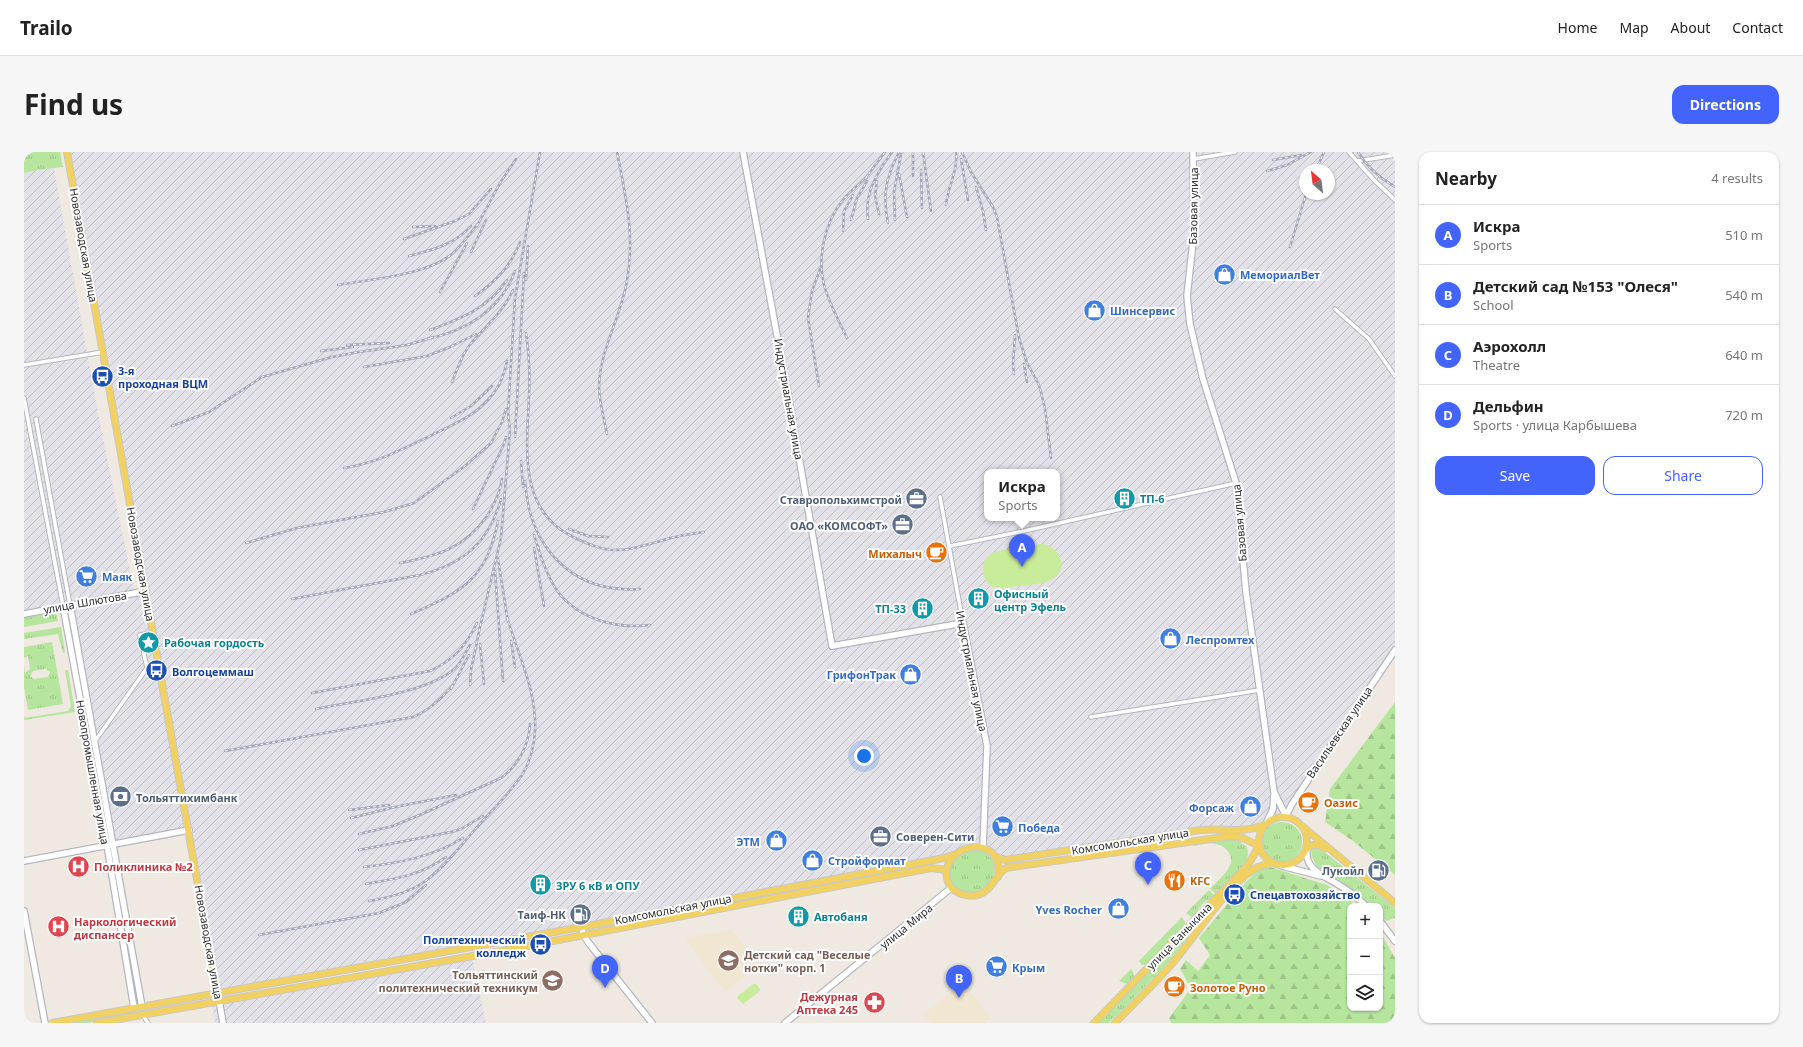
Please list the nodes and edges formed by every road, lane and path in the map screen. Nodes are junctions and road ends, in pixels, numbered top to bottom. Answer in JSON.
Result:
{"nodes":[{"id":1,"x":67,"y":152,"type":"edge"},
{"id":2,"x":743,"y":152,"type":"edge"},
{"id":3,"x":1193,"y":152,"type":"edge"},
{"id":4,"x":1235,"y":152,"type":"edge"},
{"id":5,"x":1349,"y":152,"type":"edge"},
{"id":6,"x":1395,"y":155,"type":"edge"},
{"id":7,"x":1194,"y":159,"type":"junction"},
{"id":8,"x":1358,"y":161,"type":"junction"},
{"id":9,"x":1395,"y":200,"type":"edge"},
{"id":10,"x":1335,"y":309,"type":"dead end"},
{"id":11,"x":103,"y":352,"type":"junction"},
{"id":12,"x":24,"y":365,"type":"edge"},
{"id":13,"x":1395,"y":376,"type":"edge"},
{"id":14,"x":24,"y":398,"type":"edge"},
{"id":15,"x":36,"y":419,"type":"dead end"},
{"id":16,"x":1236,"y":483,"type":"junction"},
{"id":17,"x":940,"y":497,"type":"dead end"},
{"id":18,"x":950,"y":546,"type":"junction"},
{"id":19,"x":146,"y":591,"type":"junction"},
{"id":20,"x":70,"y":605,"type":"junction"},
{"id":21,"x":63,"y":606,"type":"junction"},
{"id":22,"x":24,"y":614,"type":"edge"},
{"id":23,"x":963,"y":623,"type":"junction"},
{"id":24,"x":153,"y":633,"type":"junction"},
{"id":25,"x":1395,"y":650,"type":"edge"},
{"id":26,"x":1260,"y":690,"type":"junction"},
{"id":27,"x":1091,"y":717,"type":"dead end"},
{"id":28,"x":95,"y":741,"type":"junction"},
{"id":29,"x":1274,"y":792,"type":"junction"},
{"id":30,"x":1286,"y":816,"type":"junction"},
{"id":31,"x":1266,"y":824,"type":"junction"},
{"id":32,"x":1299,"y":824,"type":"junction"},
{"id":33,"x":1220,"y":829,"type":"junction"},
{"id":34,"x":189,"y":830,"type":"junction"},
{"id":35,"x":1221,"y":837,"type":"junction"},
{"id":36,"x":114,"y":844,"type":"junction"},
{"id":37,"x":107,"y":845,"type":"junction"},
{"id":38,"x":1259,"y":846,"type":"junction"},
{"id":39,"x":984,"y":847,"type":"junction"},
{"id":40,"x":1306,"y":849,"type":"junction"},
{"id":41,"x":1332,"y":851,"type":"junction"},
{"id":42,"x":956,"y":854,"type":"junction"},
{"id":43,"x":994,"y":856,"type":"junction"},
{"id":44,"x":24,"y":861,"type":"edge"},
{"id":45,"x":1274,"y":863,"type":"junction"},
{"id":46,"x":1282,"y":866,"type":"junction"},
{"id":47,"x":946,"y":870,"type":"junction"},
{"id":48,"x":1324,"y":877,"type":"junction"},
{"id":49,"x":998,"y":878,"type":"junction"},
{"id":50,"x":809,"y":883,"type":"junction"},
{"id":51,"x":951,"y":888,"type":"junction"},
{"id":52,"x":810,"y":891,"type":"junction"},
{"id":53,"x":1363,"y":903,"type":"edge"},
{"id":54,"x":1395,"y":903,"type":"edge"},
{"id":55,"x":670,"y":910,"type":"junction"},
{"id":56,"x":24,"y":911,"type":"edge"},
{"id":57,"x":671,"y":917,"type":"junction"},
{"id":58,"x":1197,"y":917,"type":"junction"},
{"id":59,"x":1203,"y":923,"type":"junction"},
{"id":60,"x":1383,"y":925,"type":"edge"},
{"id":61,"x":582,"y":927,"type":"junction"},
{"id":62,"x":583,"y":934,"type":"junction"},
{"id":63,"x":1395,"y":941,"type":"edge"},
{"id":64,"x":390,"y":961,"type":"junction"},
{"id":65,"x":391,"y":970,"type":"junction"},
{"id":66,"x":324,"y":973,"type":"junction"},
{"id":67,"x":326,"y":982,"type":"junction"},
{"id":68,"x":218,"y":993,"type":"junction"},
{"id":69,"x":219,"y":1000,"type":"junction"},
{"id":70,"x":170,"y":1002,"type":"junction"},
{"id":71,"x":142,"y":1007,"type":"junction"},
{"id":72,"x":134,"y":1008,"type":"junction"},
{"id":73,"x":172,"y":1009,"type":"junction"},
{"id":74,"x":144,"y":1015,"type":"junction"},
{"id":75,"x":45,"y":1023,"type":"edge"},
{"id":76,"x":52,"y":1023,"type":"edge"},
{"id":77,"x":98,"y":1023,"type":"edge"},
{"id":78,"x":148,"y":1023,"type":"edge"},
{"id":79,"x":223,"y":1023,"type":"edge"},
{"id":80,"x":652,"y":1023,"type":"edge"},
{"id":81,"x":785,"y":1023,"type":"edge"},
{"id":82,"x":1094,"y":1023,"type":"edge"},
{"id":83,"x":1115,"y":1023,"type":"edge"}],
"edges":[{"from":1,"to":11,"type":"main road","name":"Новозаводская улица"},
{"from":2,"to":23,"type":"street","name":"Индустриальная улица"},
{"from":3,"to":7,"type":"street","name":"Базовая улица"},
{"from":4,"to":7,"type":"street","name":"Базовая улица"},
{"from":5,"to":8,"type":"street"},
{"from":6,"to":8,"type":"street"},
{"from":7,"to":16,"type":"street","name":"Базовая улица"},
{"from":8,"to":9,"type":"street"},
{"from":10,"to":13,"type":"street"},
{"from":11,"to":12,"type":"street"},
{"from":11,"to":19,"type":"main road","name":"Новозаводская улица"},
{"from":14,"to":21,"type":"street"},
{"from":15,"to":20,"type":"street"},
{"from":16,"to":18,"type":"street"},
{"from":16,"to":26,"type":"street","name":"Базовая улица"},
{"from":17,"to":18,"type":"street","name":"Индустриальная улица"},
{"from":18,"to":23,"type":"street","name":"Индустриальная улица"},
{"from":19,"to":20,"type":"street","name":"улица Шлютова"},
{"from":19,"to":24,"type":"main road","name":"Новозаводская улица"},
{"from":20,"to":21,"type":"street","name":"улица Шлютова"},
{"from":20,"to":28,"type":"street","name":"Новопромышленная улица"},
{"from":21,"to":22,"type":"street","name":"улица Шлютова"},
{"from":21,"to":37,"type":"street","name":"Новопромышленная улица"},
{"from":23,"to":39,"type":"street","name":"Индустриальная улица"},
{"from":24,"to":28,"type":"street"},
{"from":24,"to":34,"type":"main road","name":"Новозаводская улица"},
{"from":25,"to":30,"type":"street","name":"Васильевская улица"},
{"from":26,"to":27,"type":"street"},
{"from":26,"to":29,"type":"street","name":"Базовая улица"},
{"from":28,"to":36,"type":"street","name":"Новопромышленная улица"},
{"from":29,"to":30,"type":"street","name":"Базовая улица"},
{"from":29,"to":31,"type":"street"},
{"from":30,"to":31,"type":"main road"},
{"from":30,"to":32,"type":"main road"},
{"from":31,"to":33,"type":"main road","name":"Комсомольская улица"},
{"from":31,"to":38,"type":"main road"},
{"from":32,"to":40,"type":"main road"},
{"from":32,"to":41,"type":"main road"},
{"from":33,"to":35,"type":"main road"},
{"from":33,"to":43,"type":"main road","name":"Комсомольская улица"},
{"from":34,"to":36,"type":"street"},
{"from":34,"to":68,"type":"main road","name":"Новозаводская улица"},
{"from":35,"to":38,"type":"main road","name":"Комсомольская улица"},
{"from":35,"to":49,"type":"main road","name":"Комсомольская улица"},
{"from":36,"to":37,"type":"street"},
{"from":36,"to":71,"type":"street","name":"Новопромышленная улица"},
{"from":37,"to":44,"type":"street"},
{"from":37,"to":72,"type":"street","name":"Новопромышленная улица"},
{"from":38,"to":45,"type":"main road"},
{"from":38,"to":58,"type":"main road","name":"улица Баныкина"},
{"from":39,"to":42,"type":"main road"},
{"from":39,"to":43,"type":"main road"},
{"from":40,"to":41,"type":"main road"},
{"from":40,"to":46,"type":"main road"},
{"from":40,"to":48,"type":"street"},
{"from":41,"to":54,"type":"main road"},
{"from":42,"to":47,"type":"main road"},
{"from":42,"to":50,"type":"main road","name":"Комсомольская улица"},
{"from":43,"to":49,"type":"main road"},
{"from":45,"to":46,"type":"main road"},
{"from":45,"to":59,"type":"main road","name":"улица Баныкина"},
{"from":46,"to":48,"type":"street"},
{"from":47,"to":51,"type":"main road"},
{"from":47,"to":52,"type":"main road","name":"Комсомольская улица"},
{"from":48,"to":53,"type":"street"},
{"from":49,"to":51,"type":"main road"},
{"from":50,"to":52,"type":"main road"},
{"from":50,"to":55,"type":"main road","name":"Комсомольская улица"},
{"from":51,"to":81,"type":"street","name":"улица Мира"},
{"from":52,"to":57,"type":"main road","name":"Комсомольская улица"},
{"from":55,"to":57,"type":"main road"},
{"from":55,"to":61,"type":"main road","name":"Комсомольская улица"},
{"from":56,"to":75,"type":"street"},
{"from":57,"to":62,"type":"main road","name":"Комсомольская улица"},
{"from":58,"to":59,"type":"main road"},
{"from":58,"to":82,"type":"main road","name":"улица Баныкина"},
{"from":59,"to":83,"type":"main road","name":"улица Баныкина"},
{"from":60,"to":63,"type":"street"},
{"from":61,"to":62,"type":"street"},
{"from":61,"to":64,"type":"main road","name":"Комсомольская улица"},
{"from":62,"to":65,"type":"main road","name":"Комсомольская улица"},
{"from":62,"to":80,"type":"street"},
{"from":64,"to":65,"type":"main road"},
{"from":64,"to":66,"type":"main road","name":"Комсомольская улица"},
{"from":65,"to":67,"type":"main road","name":"Комсомольская улица"},
{"from":66,"to":67,"type":"main road"},
{"from":66,"to":68,"type":"main road","name":"Комсомольская улица"},
{"from":67,"to":69,"type":"main road","name":"Комсомольская улица"},
{"from":68,"to":69,"type":"main road","name":"Новозаводская улица"},
{"from":68,"to":70,"type":"main road","name":"Комсомольская улица"},
{"from":69,"to":73,"type":"main road","name":"Комсомольская улица"},
{"from":69,"to":79,"type":"street","name":"Новозаводская улица"},
{"from":70,"to":71,"type":"main road","name":"Комсомольская улица"},
{"from":70,"to":73,"type":"main road"},
{"from":71,"to":72,"type":"main road","name":"Комсомольская улица"},
{"from":72,"to":76,"type":"main road","name":"Комсомольская улица"},
{"from":73,"to":74,"type":"main road","name":"Комсомольская улица"},
{"from":74,"to":77,"type":"main road","name":"Комсомольская улица"},
{"from":74,"to":78,"type":"street"}]}
